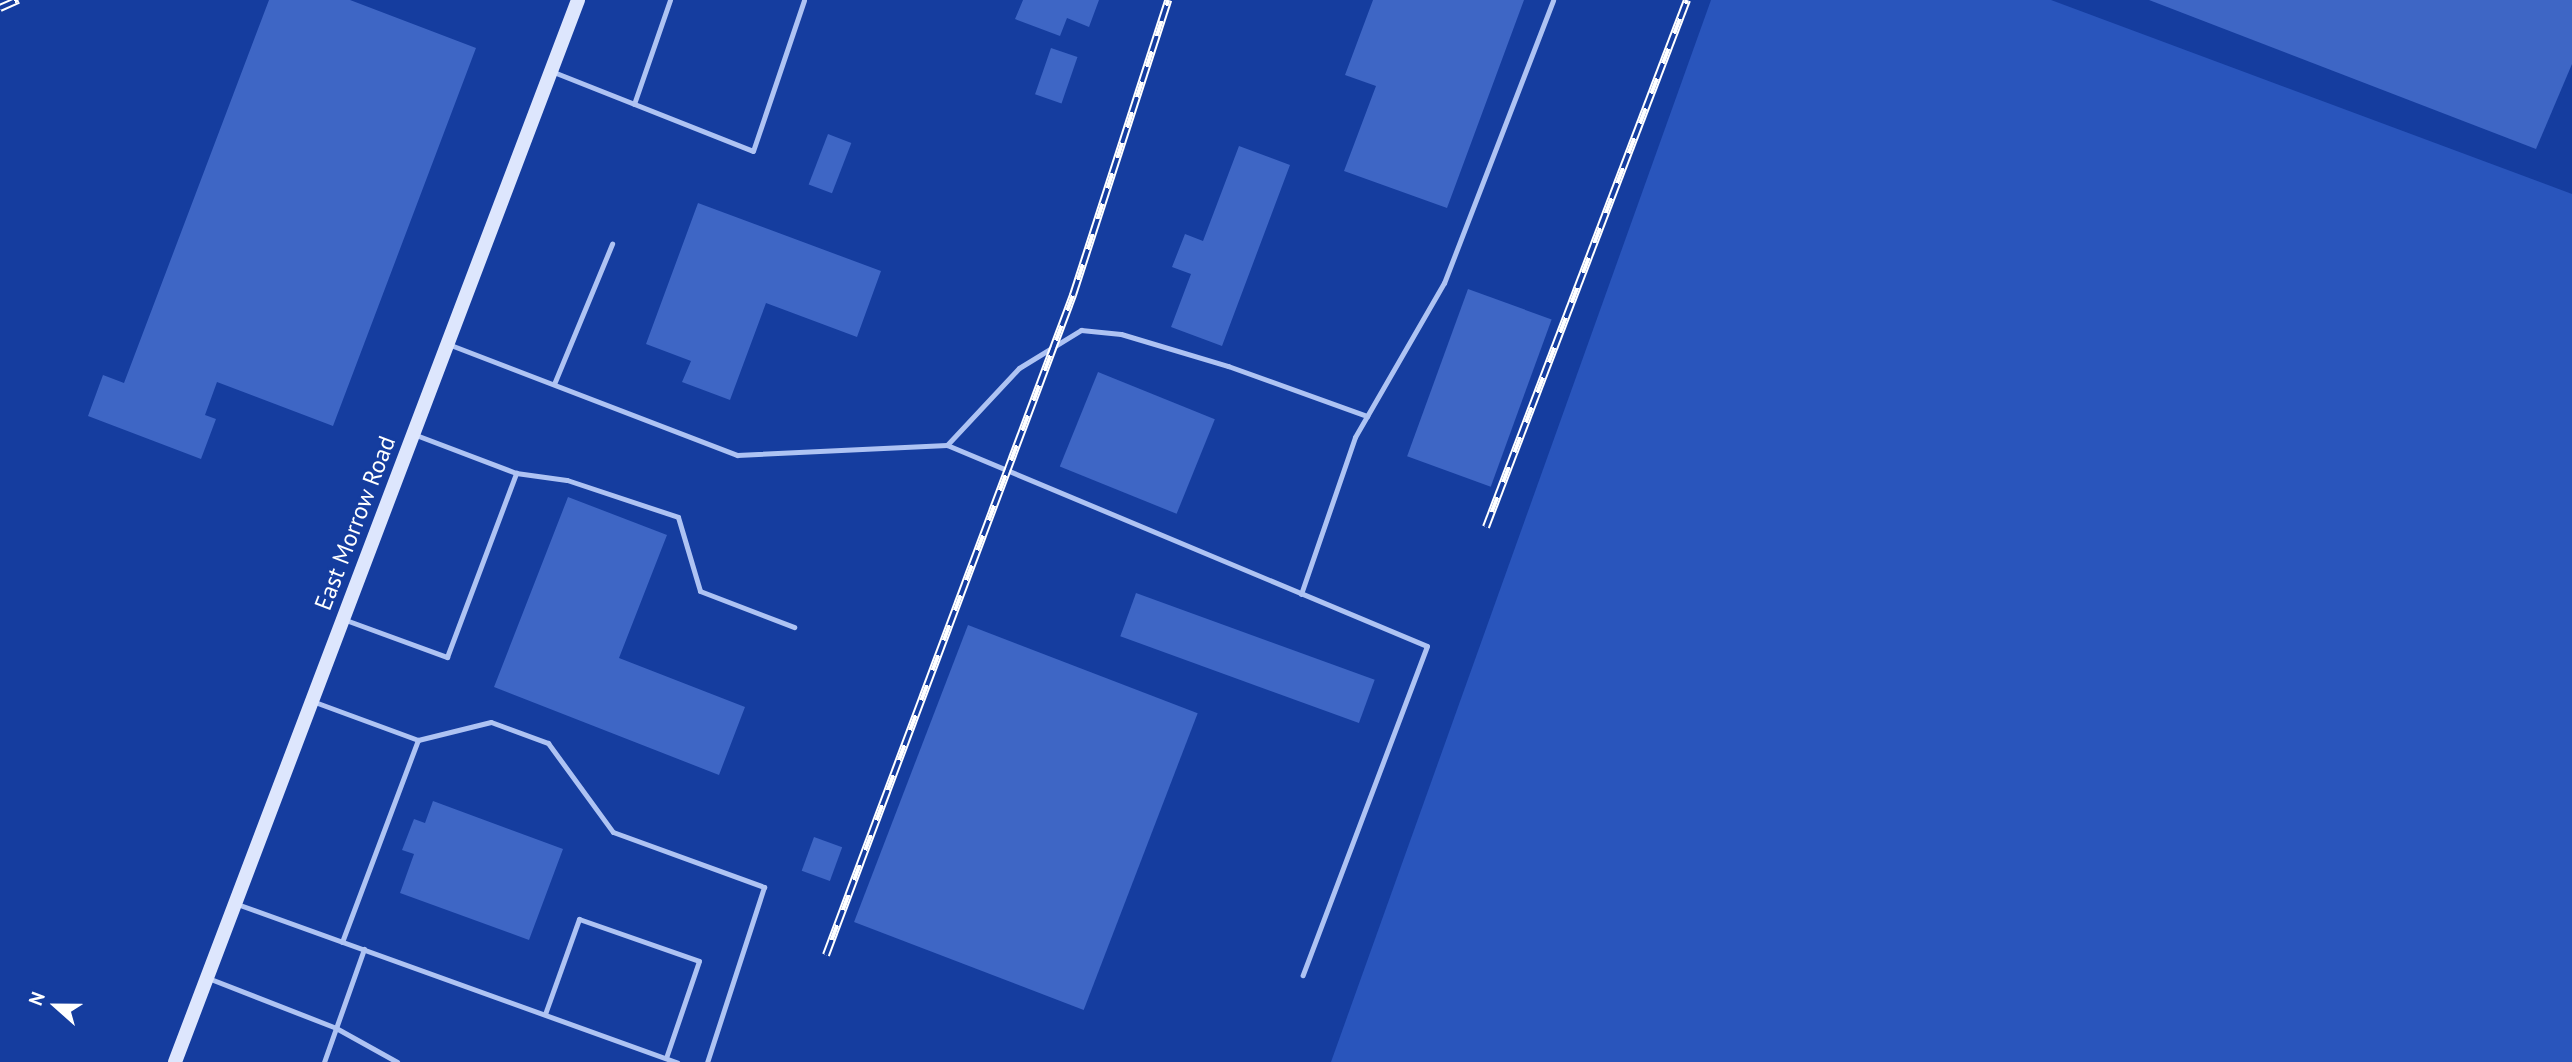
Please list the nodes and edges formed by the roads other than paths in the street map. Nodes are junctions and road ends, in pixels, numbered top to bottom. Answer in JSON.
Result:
{"nodes":[{"id":1,"x":578,"y":0,"type":"edge"},
{"id":2,"x":670,"y":0,"type":"edge"},
{"id":3,"x":804,"y":0,"type":"edge"},
{"id":4,"x":1553,"y":0,"type":"edge"},
{"id":5,"x":551,"y":71,"type":"junction"},
{"id":6,"x":634,"y":104,"type":"junction"},
{"id":7,"x":612,"y":244,"type":"dead end"},
{"id":8,"x":448,"y":344,"type":"junction"},
{"id":9,"x":554,"y":384,"type":"junction"},
{"id":10,"x":1367,"y":416,"type":"junction"},
{"id":11,"x":413,"y":434,"type":"junction"},
{"id":12,"x":947,"y":445,"type":"junction"},
{"id":13,"x":516,"y":473,"type":"junction"},
{"id":14,"x":1301,"y":594,"type":"junction"},
{"id":15,"x":343,"y":619,"type":"junction"},
{"id":16,"x":794,"y":627,"type":"dead end"},
{"id":17,"x":312,"y":701,"type":"junction"},
{"id":18,"x":418,"y":740,"type":"junction"},
{"id":19,"x":234,"y":903,"type":"junction"},
{"id":20,"x":342,"y":942,"type":"junction"},
{"id":21,"x":364,"y":949,"type":"junction"},
{"id":22,"x":1304,"y":975,"type":"dead end"},
{"id":23,"x":206,"y":977,"type":"junction"},
{"id":24,"x":545,"y":1014,"type":"junction"},
{"id":25,"x":336,"y":1028,"type":"junction"},
{"id":26,"x":666,"y":1058,"type":"junction"},
{"id":27,"x":175,"y":1062,"type":"edge"},
{"id":28,"x":324,"y":1062,"type":"edge"},
{"id":29,"x":397,"y":1062,"type":"edge"},
{"id":30,"x":677,"y":1062,"type":"edge"},
{"id":31,"x":707,"y":1062,"type":"edge"}],
"edges":[{"from":1,"to":5,"type":"main road","name":"East Morrow Road"},
{"from":2,"to":6,"type":"lane"},
{"from":3,"to":6,"type":"lane"},
{"from":4,"to":10,"type":"lane"},
{"from":5,"to":6,"type":"lane"},
{"from":5,"to":8,"type":"main road","name":"East Morrow Road"},
{"from":7,"to":9,"type":"lane"},
{"from":8,"to":9,"type":"lane"},
{"from":8,"to":11,"type":"main road","name":"East Morrow Road"},
{"from":9,"to":12,"type":"lane"},
{"from":10,"to":12,"type":"lane"},
{"from":10,"to":14,"type":"lane"},
{"from":11,"to":13,"type":"lane"},
{"from":11,"to":15,"type":"main road","name":"East Morrow Road"},
{"from":12,"to":14,"type":"lane"},
{"from":13,"to":15,"type":"lane"},
{"from":13,"to":16,"type":"lane"},
{"from":14,"to":22,"type":"lane"},
{"from":15,"to":17,"type":"main road","name":"East Morrow Road"},
{"from":17,"to":18,"type":"lane"},
{"from":17,"to":19,"type":"main road","name":"East Morrow Road"},
{"from":18,"to":20,"type":"lane"},
{"from":18,"to":31,"type":"lane"},
{"from":19,"to":20,"type":"lane"},
{"from":19,"to":23,"type":"main road","name":"East Morrow Road"},
{"from":20,"to":21,"type":"lane"},
{"from":21,"to":24,"type":"lane"},
{"from":21,"to":25,"type":"lane"},
{"from":23,"to":25,"type":"lane"},
{"from":23,"to":27,"type":"main road","name":"East Morrow Road"},
{"from":24,"to":26,"type":"lane"},
{"from":24,"to":26,"type":"lane"},
{"from":25,"to":28,"type":"lane"},
{"from":25,"to":29,"type":"lane"},
{"from":26,"to":30,"type":"lane"}]}
